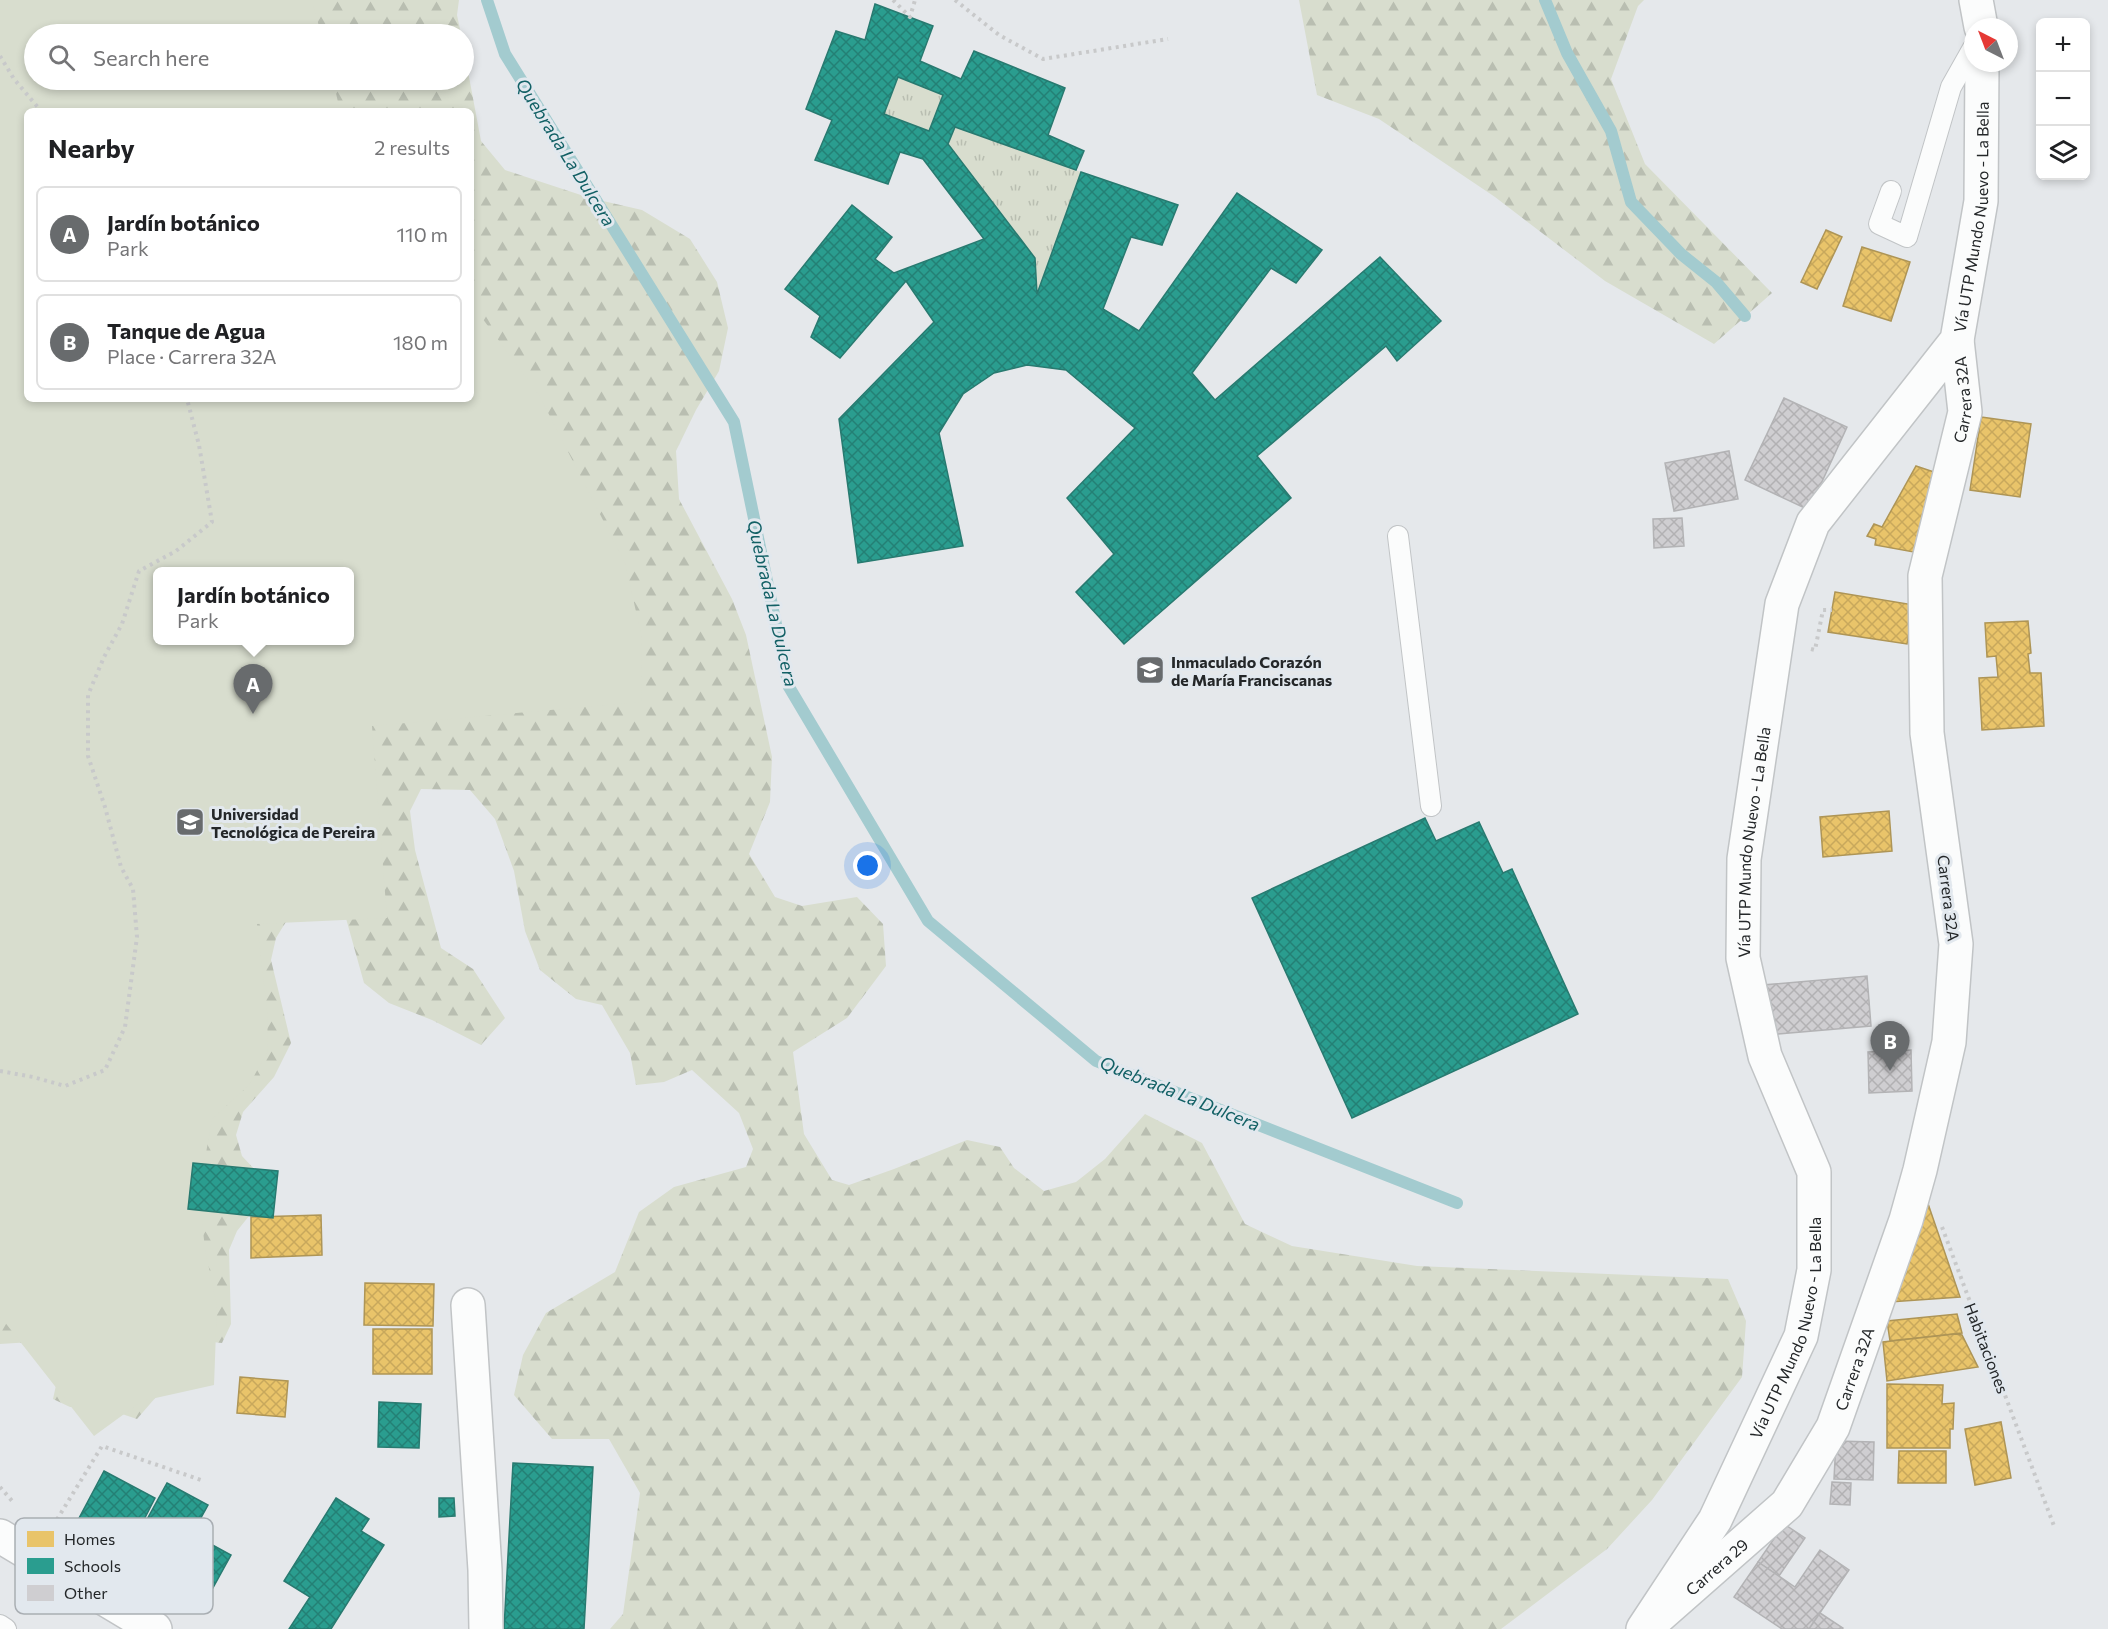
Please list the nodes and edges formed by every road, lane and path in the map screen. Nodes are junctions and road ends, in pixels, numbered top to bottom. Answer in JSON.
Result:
{"nodes":[{"id":1,"x":893,"y":0,"type":"edge"},
{"id":2,"x":915,"y":0,"type":"edge"},
{"id":3,"x":955,"y":0,"type":"edge"},
{"id":4,"x":1976,"y":0,"type":"edge"},
{"id":5,"x":1979,"y":18,"type":"edge"},
{"id":6,"x":1168,"y":39,"type":"dead end"},
{"id":7,"x":0,"y":56,"type":"edge"},
{"id":8,"x":1964,"y":64,"type":"edge"},
{"id":9,"x":1982,"y":72,"type":"edge"},
{"id":10,"x":38,"y":108,"type":"edge"},
{"id":11,"x":1891,"y":190,"type":"dead end"},
{"id":12,"x":1957,"y":340,"type":"junction"},
{"id":13,"x":188,"y":402,"type":"edge"},
{"id":14,"x":1398,"y":536,"type":"dead end"},
{"id":15,"x":1431,"y":806,"type":"dead end"},
{"id":16,"x":0,"y":1071,"type":"edge"},
{"id":17,"x":1941,"y":1226,"type":"dead end"},
{"id":18,"x":468,"y":1305,"type":"dead end"},
{"id":19,"x":201,"y":1480,"type":"dead end"},
{"id":20,"x":0,"y":1487,"type":"edge"},
{"id":21,"x":1787,"y":1504,"type":"joint"},
{"id":22,"x":20,"y":1509,"type":"dead end"},
{"id":23,"x":57,"y":1518,"type":"edge"},
{"id":24,"x":2054,"y":1526,"type":"dead end"},
{"id":25,"x":0,"y":1536,"type":"edge"},
{"id":26,"x":15,"y":1545,"type":"edge"},
{"id":27,"x":129,"y":1614,"type":"edge"},
{"id":28,"x":0,"y":1625,"type":"edge"},
{"id":29,"x":6,"y":1629,"type":"edge"},
{"id":30,"x":154,"y":1629,"type":"edge"},
{"id":31,"x":486,"y":1629,"type":"edge"},
{"id":32,"x":1646,"y":1629,"type":"edge"}],
"edges":[{"from":1,"to":2,"type":"path"},
{"from":3,"to":6,"type":"path"},
{"from":4,"to":5,"type":"street"},
{"from":7,"to":10,"type":"path"},
{"from":8,"to":11,"type":"lane"},
{"from":9,"to":12,"type":"street","name":"Vía UTP Mundo Nuevo - La Bella"},
{"from":12,"to":21,"type":"street","name":"Carrera 32A"},
{"from":12,"to":32,"type":"street","name":"Vía UTP Mundo Nuevo - La Bella"},
{"from":13,"to":16,"type":"path"},
{"from":14,"to":15,"type":"lane"},
{"from":17,"to":24,"type":"path","name":"Habitaciones"},
{"from":18,"to":31,"type":"street"},
{"from":19,"to":23,"type":"path"},
{"from":20,"to":22,"type":"path"},
{"from":21,"to":32,"type":"street","name":"Carrera 29"},
{"from":25,"to":26,"type":"street"},
{"from":27,"to":30,"type":"street"},
{"from":28,"to":29,"type":"lane"}]}
